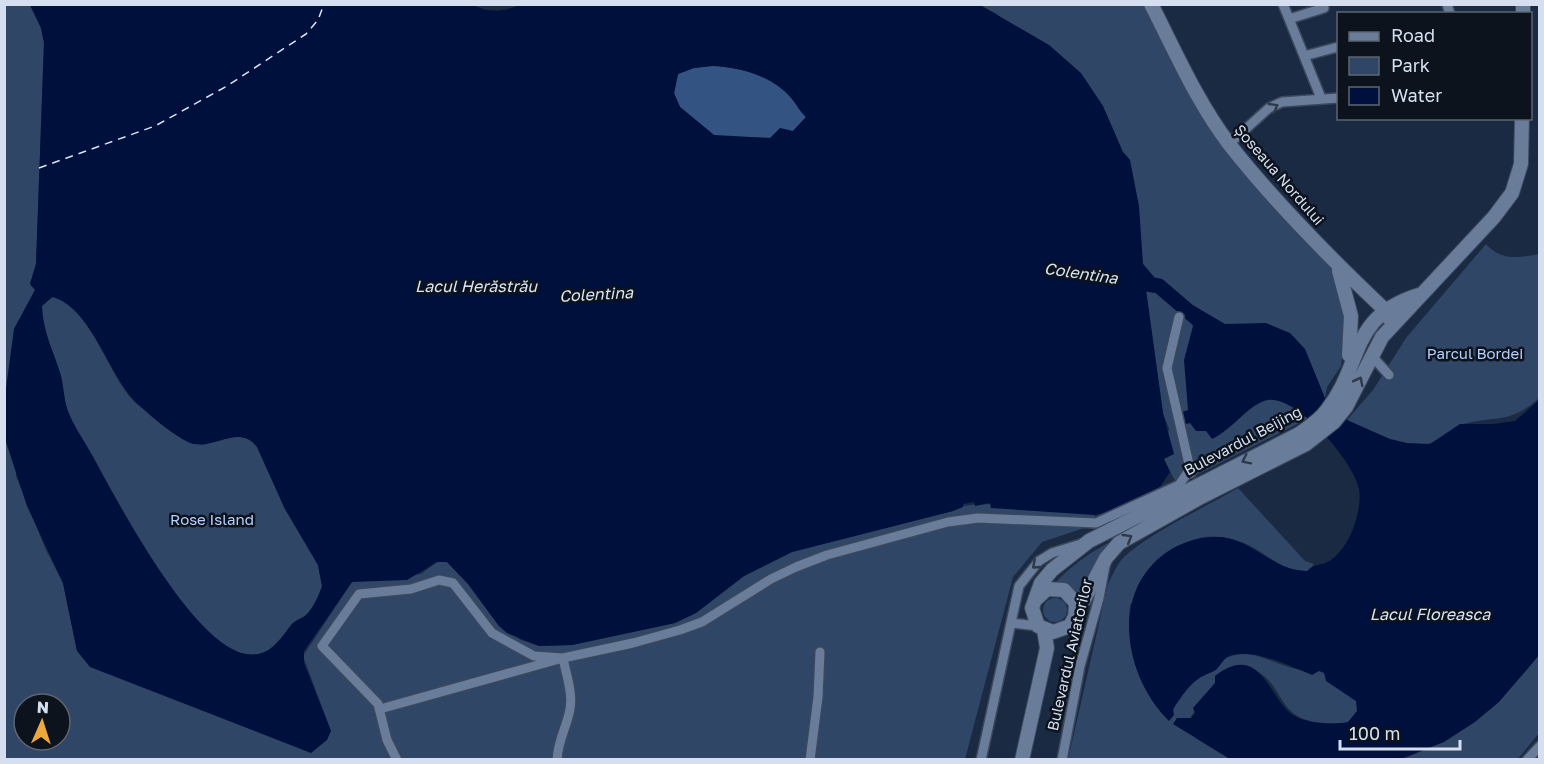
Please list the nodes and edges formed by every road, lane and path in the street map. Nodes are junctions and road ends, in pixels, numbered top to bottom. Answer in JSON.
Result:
{"nodes":[{"id":1,"x":1151,"y":4,"type":"edge"},
{"id":2,"x":1283,"y":4,"type":"edge"},
{"id":3,"x":1324,"y":8,"type":"dead end"},
{"id":4,"x":1289,"y":19,"type":"junction"},
{"id":5,"x":1337,"y":47,"type":"edge"},
{"id":6,"x":1304,"y":56,"type":"junction"},
{"id":7,"x":1321,"y":98,"type":"junction"},
{"id":8,"x":1337,"y":98,"type":"edge"},
{"id":9,"x":1522,"y":120,"type":"edge"},
{"id":10,"x":1229,"y":144,"type":"junction"},
{"id":11,"x":1338,"y":266,"type":"junction"},
{"id":12,"x":1419,"y":295,"type":"junction"},
{"id":13,"x":1386,"y":311,"type":"junction"},
{"id":14,"x":1179,"y":317,"type":"dead end"},
{"id":15,"x":1393,"y":324,"type":"junction"},
{"id":16,"x":1371,"y":355,"type":"junction"},
{"id":17,"x":1346,"y":375,"type":"junction"},
{"id":18,"x":1389,"y":375,"type":"dead end"},
{"id":19,"x":1340,"y":404,"type":"junction"},
{"id":20,"x":1302,"y":439,"type":"junction"},
{"id":21,"x":1190,"y":469,"type":"junction"},
{"id":22,"x":1196,"y":485,"type":"junction"},
{"id":23,"x":1089,"y":541,"type":"junction"},
{"id":24,"x":1106,"y":558,"type":"junction"},
{"id":25,"x":1033,"y":605,"type":"junction"},
{"id":26,"x":1074,"y":620,"type":"junction"},
{"id":27,"x":1011,"y":623,"type":"junction"},
{"id":28,"x":1047,"y":629,"type":"junction"},
{"id":29,"x":820,"y":652,"type":"dead end"},
{"id":30,"x":563,"y":658,"type":"junction"},
{"id":31,"x":380,"y":709,"type":"junction"},
{"id":32,"x":1539,"y":746,"type":"edge"},
{"id":33,"x":397,"y":759,"type":"edge"},
{"id":34,"x":557,"y":759,"type":"edge"},
{"id":35,"x":810,"y":759,"type":"edge"},
{"id":36,"x":981,"y":759,"type":"edge"},
{"id":37,"x":1022,"y":759,"type":"edge"},
{"id":38,"x":1062,"y":759,"type":"edge"},
{"id":39,"x":1527,"y":759,"type":"edge"}],
"edges":[{"from":1,"to":10,"type":"main road","name":"Șoseaua Nordului"},
{"from":2,"to":4,"type":"street"},
{"from":3,"to":4,"type":"street"},
{"from":4,"to":6,"type":"street"},
{"from":5,"to":6,"type":"street"},
{"from":6,"to":7,"type":"street"},
{"from":7,"to":8,"type":"street"},
{"from":10,"to":7,"type":"street","one_way":true},
{"from":9,"to":12,"type":"main road"},
{"from":10,"to":11,"type":"main road","name":"Șoseaua Nordului"},
{"from":11,"to":13,"type":"main road","name":"Șoseaua Nordului"},
{"from":11,"to":17,"type":"main road","name":"Șoseaua Nordului"},
{"from":12,"to":13,"type":"main road","name":"Bulevardul Beijing"},
{"from":12,"to":15,"type":"main road","name":"Bulevardul Beijing"},
{"from":13,"to":15,"type":"main road","name":"Șoseaua Nordului"},
{"from":13,"to":17,"type":"main road","name":"Bulevardul Beijing"},
{"from":14,"to":21,"type":"street"},
{"from":15,"to":16,"type":"main road","name":"Bulevardul Beijing"},
{"from":16,"to":18,"type":"street"},
{"from":19,"to":16,"type":"main road","name":"Bulevardul Beijing","one_way":true},
{"from":17,"to":19,"type":"main road","name":"Bulevardul Beijing"},
{"from":19,"to":20,"type":"main road","name":"Bulevardul Beijing"},
{"from":20,"to":22,"type":"main road","name":"Bulevardul Beijing","one_way":true},
{"from":24,"to":20,"type":"main road","name":"Bulevardul Beijing","one_way":true},
{"from":21,"to":22,"type":"street"},
{"from":21,"to":30,"type":"street"},
{"from":22,"to":23,"type":"main road","name":"Bulevardul Beijing"},
{"from":23,"to":25,"type":"main road","name":"Bulevardul Beijing"},
{"from":23,"to":27,"type":"street","one_way":true},
{"from":24,"to":26,"type":"main road","name":"Bulevardul Beijing"},
{"from":24,"to":38,"type":"street","name":"Bulevardul Aviatorilor"},
{"from":25,"to":26,"type":"main road"},
{"from":25,"to":27,"type":"street"},
{"from":25,"to":28,"type":"main road"},
{"from":26,"to":28,"type":"main road","name":"Bulevardul Beijing"},
{"from":27,"to":28,"type":"street"},
{"from":27,"to":36,"type":"street"},
{"from":28,"to":37,"type":"main road","name":"Bulevardul Beijing"},
{"from":29,"to":35,"type":"street"},
{"from":30,"to":31,"type":"street"},
{"from":30,"to":31,"type":"street"},
{"from":30,"to":34,"type":"street"},
{"from":31,"to":33,"type":"street"},
{"from":32,"to":39,"type":"street"}]}
